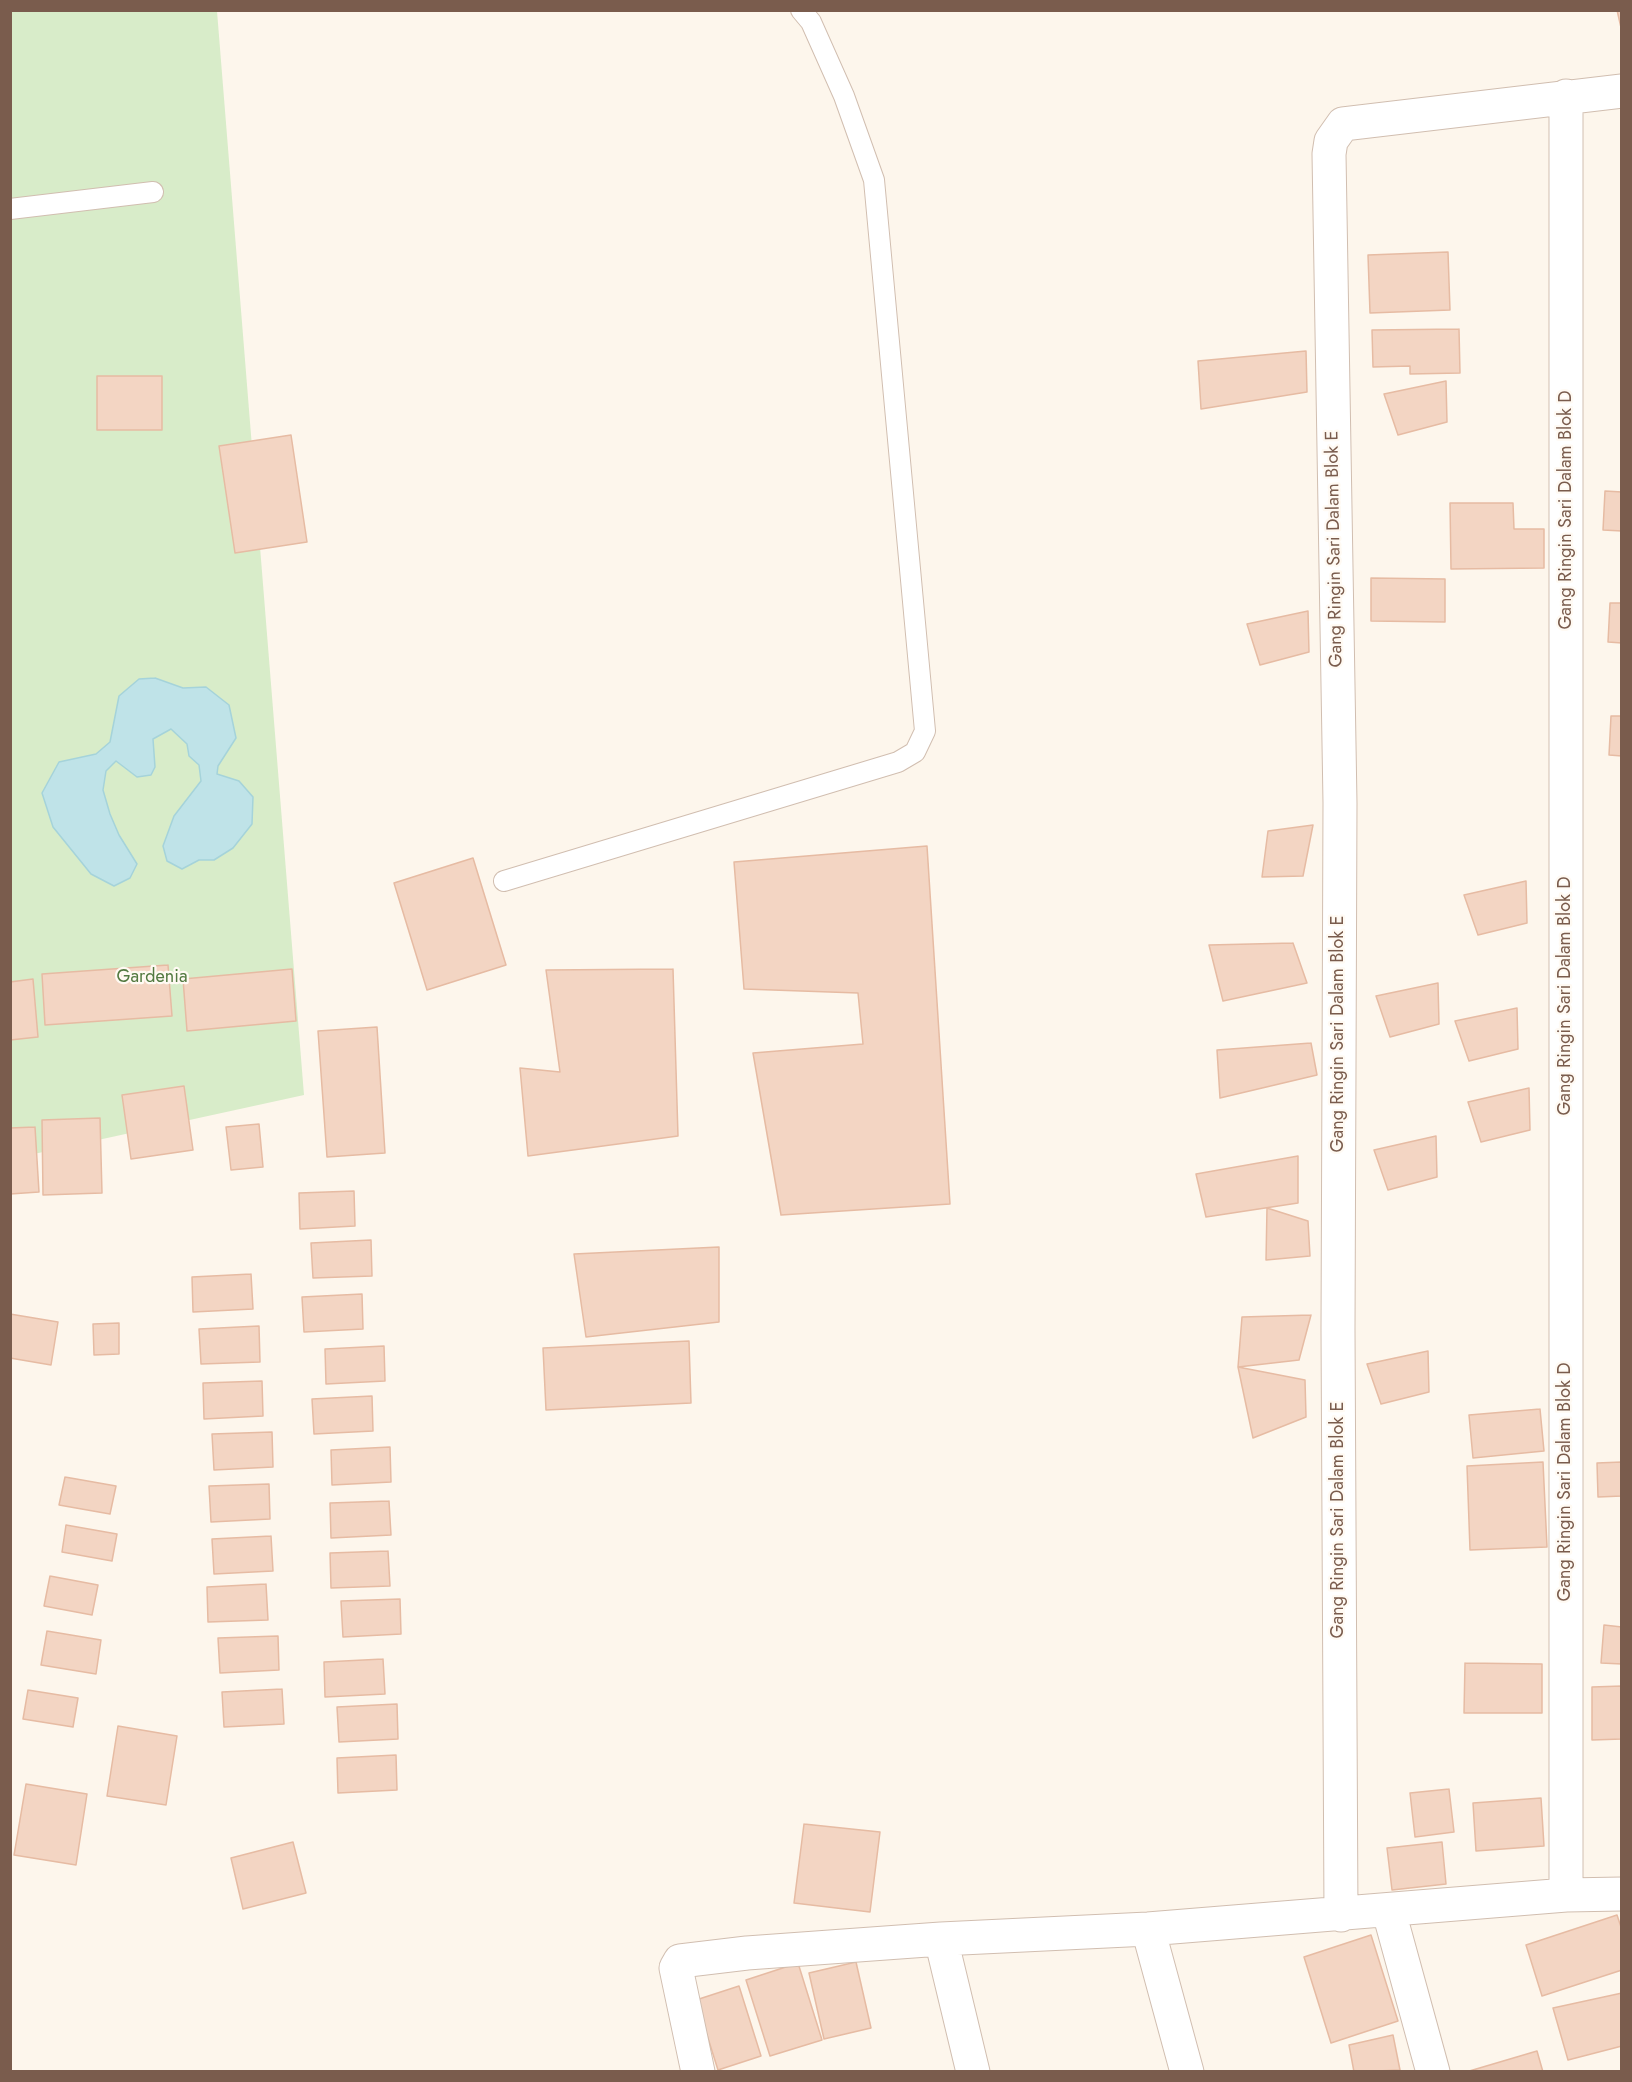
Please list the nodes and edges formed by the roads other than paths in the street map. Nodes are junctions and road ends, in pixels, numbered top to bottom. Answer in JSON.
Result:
{"nodes":[{"id":1,"x":801,"y":10,"type":"edge"},
{"id":2,"x":1622,"y":91,"type":"edge"},
{"id":3,"x":1566,"y":96,"type":"junction"},
{"id":4,"x":153,"y":192,"type":"dead end"},
{"id":5,"x":10,"y":209,"type":"edge"},
{"id":6,"x":504,"y":881,"type":"dead end"},
{"id":7,"x":1622,"y":1894,"type":"edge"},
{"id":8,"x":1566,"y":1895,"type":"junction"},
{"id":9,"x":1389,"y":1912,"type":"junction"},
{"id":10,"x":1341,"y":1915,"type":"junction"},
{"id":11,"x":1148,"y":1929,"type":"junction"},
{"id":12,"x":940,"y":1939,"type":"junction"},
{"id":13,"x":698,"y":2072,"type":"edge"},
{"id":14,"x":974,"y":2072,"type":"edge"},
{"id":15,"x":1187,"y":2072,"type":"edge"},
{"id":16,"x":1433,"y":2072,"type":"edge"}],
"edges":[{"from":1,"to":6,"type":"lane"},
{"from":2,"to":3,"type":"street"},
{"from":3,"to":8,"type":"street","name":"Gang Ringin Sari Dalam Blok D"},
{"from":3,"to":10,"type":"street","name":"Gang Ringin Sari Dalam Blok E"},
{"from":4,"to":5,"type":"lane"},
{"from":7,"to":8,"type":"street"},
{"from":8,"to":9,"type":"street"},
{"from":9,"to":10,"type":"street"},
{"from":9,"to":16,"type":"street"},
{"from":10,"to":11,"type":"street"},
{"from":11,"to":12,"type":"street"},
{"from":11,"to":15,"type":"street"},
{"from":12,"to":13,"type":"street"},
{"from":12,"to":14,"type":"street"}]}
